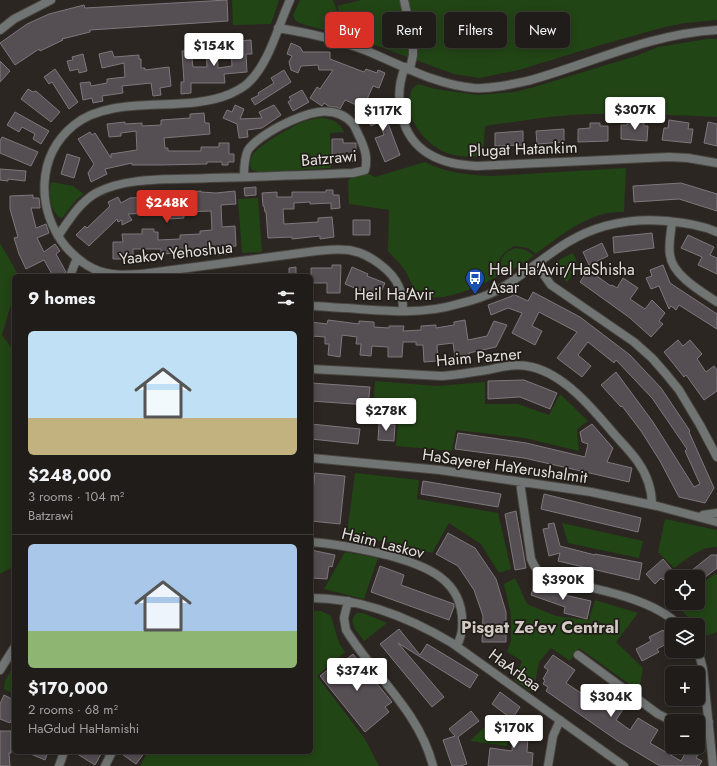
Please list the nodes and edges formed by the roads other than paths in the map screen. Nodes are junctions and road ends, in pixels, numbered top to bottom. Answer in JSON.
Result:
{"nodes":[{"id":1,"x":50,"y":0,"type":"edge"},
{"id":2,"x":290,"y":0,"type":"edge"},
{"id":3,"x":404,"y":0,"type":"edge"},
{"id":4,"x":278,"y":28,"type":"junction"},
{"id":5,"x":0,"y":30,"type":"edge"},
{"id":6,"x":717,"y":30,"type":"edge"},
{"id":7,"x":407,"y":68,"type":"junction"},
{"id":8,"x":717,"y":163,"type":"edge"},
{"id":9,"x":244,"y":177,"type":"junction"},
{"id":10,"x":672,"y":222,"type":"junction"},
{"id":11,"x":717,"y":232,"type":"edge"},
{"id":12,"x":58,"y":236,"type":"junction"},
{"id":13,"x":77,"y":258,"type":"junction"},
{"id":14,"x":536,"y":264,"type":"junction"},
{"id":15,"x":71,"y":274,"type":"edge"},
{"id":16,"x":113,"y":274,"type":"edge"},
{"id":17,"x":142,"y":274,"type":"edge"},
{"id":18,"x":717,"y":302,"type":"edge"},
{"id":19,"x":313,"y":306,"type":"edge"},
{"id":20,"x":403,"y":311,"type":"junction"},
{"id":21,"x":313,"y":369,"type":"edge"},
{"id":22,"x":717,"y":457,"type":"edge"},
{"id":23,"x":313,"y":458,"type":"edge"},
{"id":24,"x":520,"y":482,"type":"junction"},
{"id":25,"x":652,"y":505,"type":"junction"},
{"id":26,"x":717,"y":514,"type":"edge"},
{"id":27,"x":692,"y":515,"type":"junction"},
{"id":28,"x":717,"y":522,"type":"edge"},
{"id":29,"x":313,"y":542,"type":"edge"},
{"id":30,"x":313,"y":598,"type":"edge"},
{"id":31,"x":348,"y":601,"type":"junction"},
{"id":32,"x":670,"y":618,"type":"edge"},
{"id":33,"x":457,"y":646,"type":"junction"},
{"id":34,"x":12,"y":651,"type":"edge"},
{"id":35,"x":578,"y":655,"type":"dead end"},
{"id":36,"x":700,"y":658,"type":"edge"},
{"id":37,"x":1,"y":666,"type":"edge"},
{"id":38,"x":665,"y":718,"type":"edge"},
{"id":39,"x":560,"y":720,"type":"junction"},
{"id":40,"x":705,"y":722,"type":"edge"},
{"id":41,"x":709,"y":722,"type":"junction"},
{"id":42,"x":63,"y":754,"type":"edge"},
{"id":43,"x":111,"y":754,"type":"edge"},
{"id":44,"x":59,"y":766,"type":"edge"},
{"id":45,"x":105,"y":766,"type":"edge"},
{"id":46,"x":433,"y":766,"type":"edge"},
{"id":47,"x":548,"y":766,"type":"edge"},
{"id":48,"x":624,"y":766,"type":"edge"},
{"id":49,"x":712,"y":766,"type":"edge"}],
"edges":[{"from":1,"to":5,"type":"street"},
{"from":2,"to":4,"type":"street","name":"Yaakov Yehoshua"},
{"from":3,"to":7,"type":"street","name":"Plugat Hatankim"},
{"from":4,"to":7,"type":"street"},
{"from":4,"to":12,"type":"street","name":"Yaakov Yehoshua"},
{"from":6,"to":7,"type":"street"},
{"from":7,"to":8,"type":"street","name":"Plugat Hatankim"},
{"from":9,"to":9,"type":"street","name":"Batzrawi"},
{"from":9,"to":12,"type":"street","name":"Batzrawi"},
{"from":10,"to":11,"type":"street","name":"Heil Ha'Avir"},
{"from":10,"to":14,"type":"street","name":"Heil Ha'Avir"},
{"from":10,"to":18,"type":"street"},
{"from":12,"to":13,"type":"street","name":"Yaakov Yehoshua"},
{"from":13,"to":15,"type":"street"},
{"from":13,"to":16,"type":"street","name":"Yaakov Yehoshua"},
{"from":14,"to":20,"type":"street","name":"Heil Ha'Avir"},
{"from":14,"to":22,"type":"street"},
{"from":17,"to":20,"type":"street","name":"Yaakov Yehoshua"},
{"from":19,"to":20,"type":"street","name":"Heil Ha'Avir"},
{"from":21,"to":25,"type":"street","name":"Haim Pazner"},
{"from":23,"to":24,"type":"street","name":"HaSayeret HaYerushalmit"},
{"from":24,"to":25,"type":"street","name":"HaSayeret HaYerushalmit"},
{"from":24,"to":32,"type":"street"},
{"from":25,"to":27,"type":"street","name":"HaSayeret HaYerushalmit"},
{"from":26,"to":27,"type":"street","name":"HaSayeret HaYerushalmit"},
{"from":27,"to":28,"type":"street","name":"HaSayeret HaYerushalmit"},
{"from":29,"to":33,"type":"street","name":"Haim Laskov"},
{"from":30,"to":31,"type":"street","name":"HaArbaa"},
{"from":31,"to":33,"type":"street","name":"HaArbaa"},
{"from":31,"to":46,"type":"street"},
{"from":33,"to":39,"type":"street","name":"HaArbaa"},
{"from":34,"to":37,"type":"street"},
{"from":35,"to":38,"type":"street"},
{"from":36,"to":41,"type":"street"},
{"from":39,"to":47,"type":"street"},
{"from":39,"to":48,"type":"street","name":"HaArbaa"},
{"from":40,"to":41,"type":"street"},
{"from":41,"to":49,"type":"street"},
{"from":42,"to":44,"type":"street"},
{"from":43,"to":45,"type":"street"}]}
